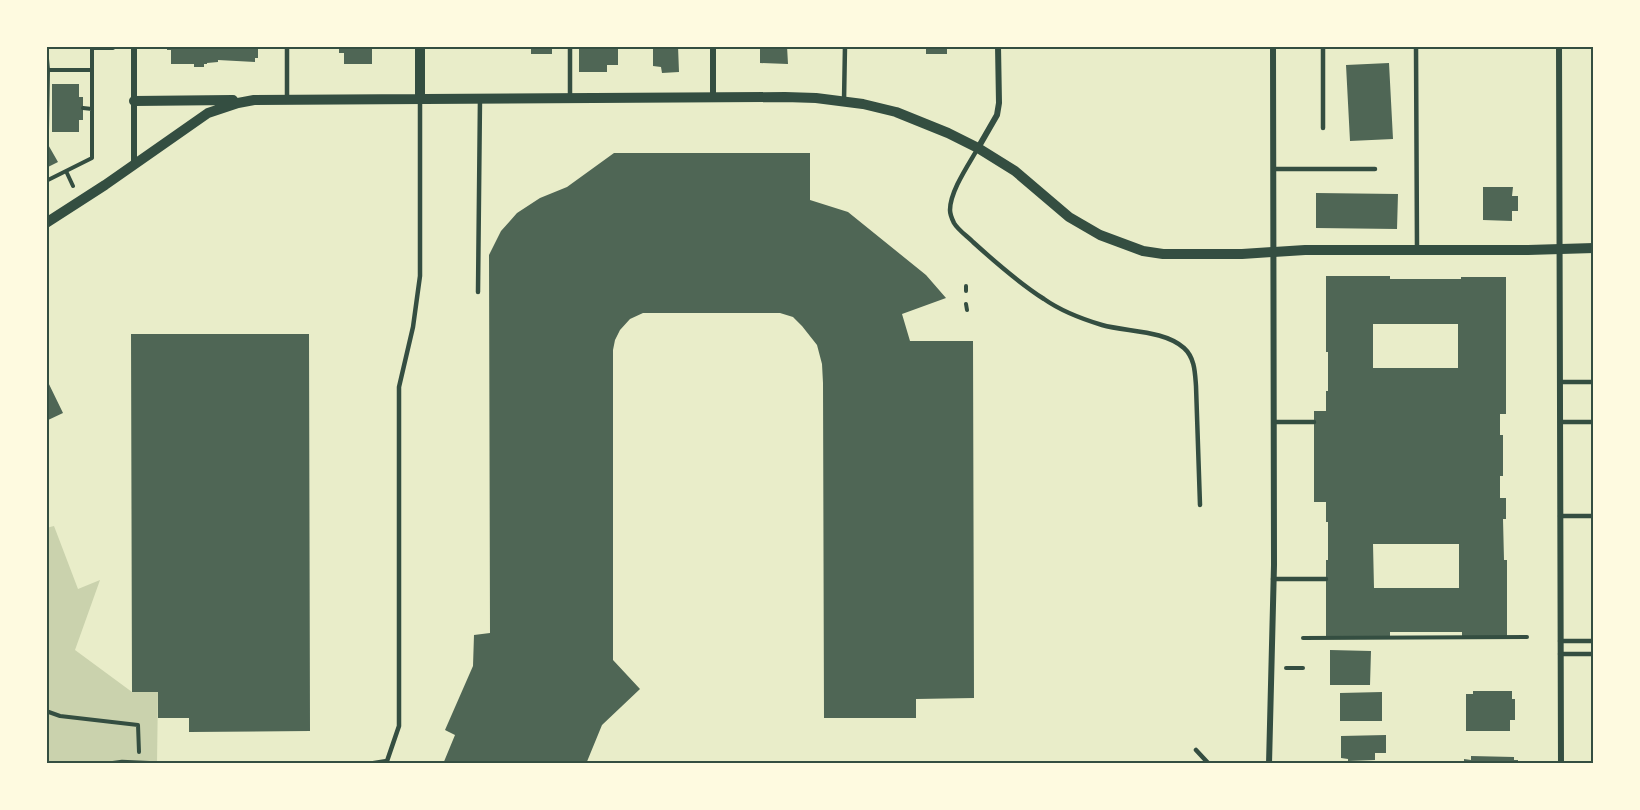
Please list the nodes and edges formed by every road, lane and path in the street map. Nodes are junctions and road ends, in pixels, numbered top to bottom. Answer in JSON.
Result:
{"nodes":[{"id":1,"x":113,"y":46,"type":"edge"},
{"id":2,"x":134,"y":46,"type":"edge"},
{"id":3,"x":286,"y":46,"type":"edge"},
{"id":4,"x":420,"y":46,"type":"edge"},
{"id":5,"x":570,"y":46,"type":"edge"},
{"id":6,"x":713,"y":46,"type":"edge"},
{"id":7,"x":845,"y":46,"type":"edge"},
{"id":8,"x":998,"y":46,"type":"edge"},
{"id":9,"x":1273,"y":46,"type":"edge"},
{"id":10,"x":1323,"y":46,"type":"edge"},
{"id":11,"x":1416,"y":46,"type":"edge"},
{"id":12,"x":1559,"y":46,"type":"edge"},
{"id":13,"x":46,"y":48,"type":"edge"},
{"id":14,"x":48,"y":69,"type":"edge"},
{"id":15,"x":92,"y":69,"type":"junction"},
{"id":16,"x":713,"y":97,"type":"junction"},
{"id":17,"x":47,"y":98,"type":"edge"},
{"id":18,"x":480,"y":98,"type":"junction"},
{"id":19,"x":570,"y":98,"type":"junction"},
{"id":20,"x":286,"y":99,"type":"junction"},
{"id":21,"x":420,"y":99,"type":"junction"},
{"id":22,"x":254,"y":100,"type":"junction"},
{"id":23,"x":134,"y":101,"type":"junction"},
{"id":24,"x":844,"y":101,"type":"junction"},
{"id":25,"x":83,"y":108,"type":"dead end"},
{"id":26,"x":92,"y":109,"type":"junction"},
{"id":27,"x":1323,"y":128,"type":"dead end"},
{"id":28,"x":49,"y":131,"type":"edge"},
{"id":29,"x":978,"y":148,"type":"junction"},
{"id":30,"x":134,"y":165,"type":"junction"},
{"id":31,"x":1274,"y":169,"type":"junction"},
{"id":32,"x":1375,"y":169,"type":"dead end"},
{"id":33,"x":66,"y":171,"type":"junction"},
{"id":34,"x":46,"y":181,"type":"edge"},
{"id":35,"x":73,"y":186,"type":"dead end"},
{"id":36,"x":46,"y":223,"type":"edge"},
{"id":37,"x":1593,"y":248,"type":"edge"},
{"id":38,"x":1560,"y":249,"type":"junction"},
{"id":39,"x":1417,"y":250,"type":"junction"},
{"id":40,"x":1273,"y":252,"type":"junction"},
{"id":41,"x":966,"y":286,"type":"dead end"},
{"id":42,"x":966,"y":291,"type":"dead end"},
{"id":43,"x":478,"y":292,"type":"dead end"},
{"id":44,"x":1560,"y":382,"type":"junction"},
{"id":45,"x":1593,"y":382,"type":"edge"},
{"id":46,"x":1274,"y":422,"type":"junction"},
{"id":47,"x":1560,"y":422,"type":"junction"},
{"id":48,"x":1593,"y":422,"type":"edge"},
{"id":49,"x":1314,"y":423,"type":"dead end"},
{"id":50,"x":1200,"y":505,"type":"dead end"},
{"id":51,"x":1560,"y":516,"type":"junction"},
{"id":52,"x":1593,"y":516,"type":"edge"},
{"id":53,"x":1273,"y":579,"type":"junction"},
{"id":54,"x":1326,"y":579,"type":"dead end"},
{"id":55,"x":1304,"y":638,"type":"dead end"},
{"id":56,"x":1527,"y":638,"type":"dead end"},
{"id":57,"x":1560,"y":641,"type":"junction"},
{"id":58,"x":1593,"y":641,"type":"edge"},
{"id":59,"x":1560,"y":654,"type":"junction"},
{"id":60,"x":1593,"y":654,"type":"edge"},
{"id":61,"x":1286,"y":668,"type":"dead end"},
{"id":62,"x":1304,"y":668,"type":"dead end"},
{"id":63,"x":46,"y":711,"type":"edge"},
{"id":64,"x":1197,"y":750,"type":"dead end"},
{"id":65,"x":139,"y":762,"type":"junction"},
{"id":66,"x":387,"y":762,"type":"edge"},
{"id":67,"x":107,"y":764,"type":"edge"},
{"id":68,"x":166,"y":764,"type":"edge"},
{"id":69,"x":368,"y":764,"type":"edge"},
{"id":70,"x":1209,"y":764,"type":"edge"},
{"id":71,"x":1269,"y":764,"type":"edge"},
{"id":72,"x":1561,"y":764,"type":"edge"}],
"edges":[{"from":1,"to":15,"type":"path"},
{"from":2,"to":23,"type":"street"},
{"from":3,"to":20,"type":"lane"},
{"from":4,"to":21,"type":"street"},
{"from":5,"to":19,"type":"lane"},
{"from":6,"to":16,"type":"street"},
{"from":7,"to":24,"type":"lane"},
{"from":8,"to":29,"type":"street"},
{"from":9,"to":31,"type":"street"},
{"from":10,"to":27,"type":"lane"},
{"from":11,"to":39,"type":"lane"},
{"from":12,"to":38,"type":"street"},
{"from":13,"to":14,"type":"path"},
{"from":14,"to":15,"type":"path"},
{"from":14,"to":17,"type":"path"},
{"from":15,"to":26,"type":"path"},
{"from":16,"to":19,"type":"street"},
{"from":16,"to":24,"type":"street"},
{"from":17,"to":28,"type":"path"},
{"from":18,"to":19,"type":"street"},
{"from":18,"to":21,"type":"street"},
{"from":18,"to":43,"type":"lane"},
{"from":20,"to":21,"type":"street"},
{"from":20,"to":22,"type":"street"},
{"from":21,"to":66,"type":"lane"},
{"from":22,"to":23,"type":"street"},
{"from":22,"to":30,"type":"street"},
{"from":23,"to":30,"type":"street"},
{"from":24,"to":29,"type":"street"},
{"from":25,"to":26,"type":"path"},
{"from":26,"to":33,"type":"path"},
{"from":29,"to":40,"type":"street"},
{"from":29,"to":50,"type":"lane"},
{"from":30,"to":36,"type":"street"},
{"from":31,"to":32,"type":"lane"},
{"from":31,"to":40,"type":"street"},
{"from":33,"to":34,"type":"path"},
{"from":33,"to":35,"type":"path"},
{"from":37,"to":38,"type":"street"},
{"from":38,"to":39,"type":"street"},
{"from":38,"to":44,"type":"street"},
{"from":39,"to":40,"type":"street"},
{"from":40,"to":46,"type":"street"},
{"from":41,"to":42,"type":"path"},
{"from":44,"to":45,"type":"lane"},
{"from":44,"to":47,"type":"street"},
{"from":46,"to":49,"type":"lane"},
{"from":46,"to":53,"type":"street"},
{"from":47,"to":48,"type":"lane"},
{"from":47,"to":51,"type":"street"},
{"from":51,"to":52,"type":"lane"},
{"from":51,"to":57,"type":"street"},
{"from":53,"to":54,"type":"lane"},
{"from":53,"to":71,"type":"street"},
{"from":55,"to":56,"type":"path"},
{"from":57,"to":58,"type":"lane"},
{"from":57,"to":59,"type":"street"},
{"from":59,"to":60,"type":"lane"},
{"from":59,"to":72,"type":"street"},
{"from":61,"to":62,"type":"path"},
{"from":63,"to":65,"type":"path"},
{"from":64,"to":70,"type":"lane"},
{"from":65,"to":67,"type":"lane"},
{"from":65,"to":68,"type":"lane"},
{"from":66,"to":69,"type":"lane"}]}
